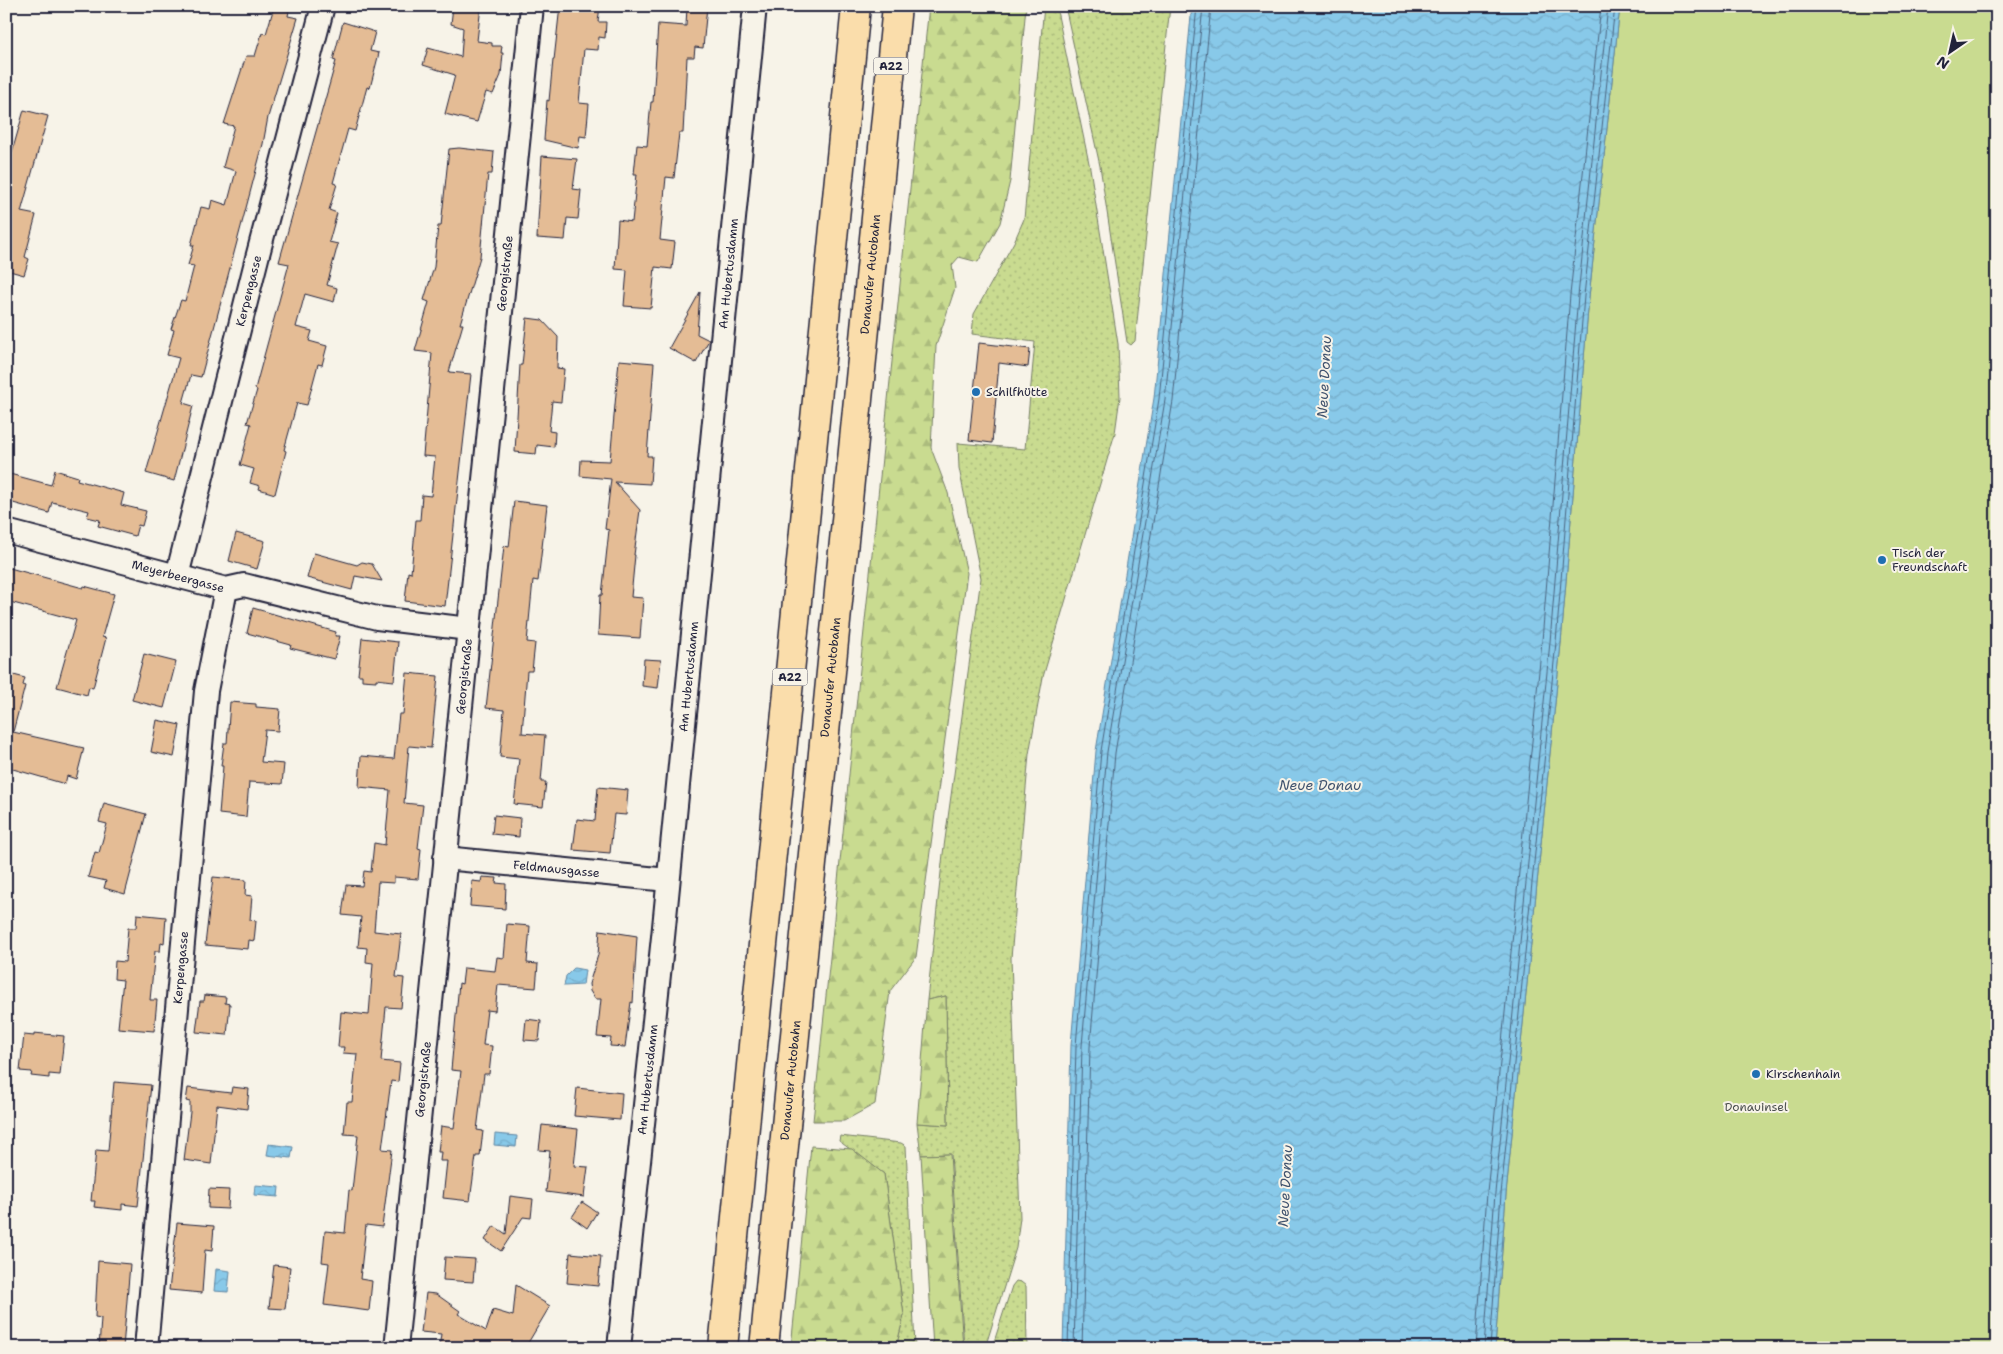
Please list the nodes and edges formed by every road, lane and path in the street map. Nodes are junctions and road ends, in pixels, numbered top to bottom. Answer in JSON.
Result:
{"nodes":[{"id":1,"x":323,"y":6,"type":"edge"},
{"id":2,"x":532,"y":6,"type":"edge"},
{"id":3,"x":755,"y":6,"type":"edge"},
{"id":4,"x":856,"y":6,"type":"edge"},
{"id":5,"x":897,"y":6,"type":"edge"},
{"id":6,"x":6,"y":531,"type":"edge"},
{"id":7,"x":177,"y":576,"type":"junction"},
{"id":8,"x":226,"y":589,"type":"junction"},
{"id":9,"x":469,"y":629,"type":"junction"},
{"id":10,"x":445,"y":858,"type":"junction"},
{"id":11,"x":668,"y":880,"type":"junction"},
{"id":12,"x":146,"y":1348,"type":"edge"},
{"id":13,"x":396,"y":1348,"type":"edge"},
{"id":14,"x":619,"y":1348,"type":"edge"},
{"id":15,"x":723,"y":1348,"type":"edge"},
{"id":16,"x":764,"y":1348,"type":"edge"}],
"edges":[{"from":1,"to":7,"type":"street","name":"Kerpengasse"},
{"from":2,"to":9,"type":"street","name":"Georgistraße"},
{"from":3,"to":11,"type":"street","name":"Am Hubertusdamm"},
{"from":4,"to":15,"type":"highway","number":"A22"},
{"from":5,"to":16,"type":"highway","name":"Donauufer Autobahn","number":"A22"},
{"from":6,"to":7,"type":"street","name":"Meyerbeergasse"},
{"from":7,"to":8,"type":"street","name":"Meyerbeergasse"},
{"from":8,"to":9,"type":"street","name":"Meyerbeergasse"},
{"from":8,"to":12,"type":"street","name":"Kerpengasse"},
{"from":9,"to":10,"type":"street","name":"Georgistraße"},
{"from":10,"to":11,"type":"street","name":"Feldmausgasse"},
{"from":10,"to":13,"type":"street","name":"Georgistraße"},
{"from":11,"to":14,"type":"street","name":"Am Hubertusdamm"}]}
